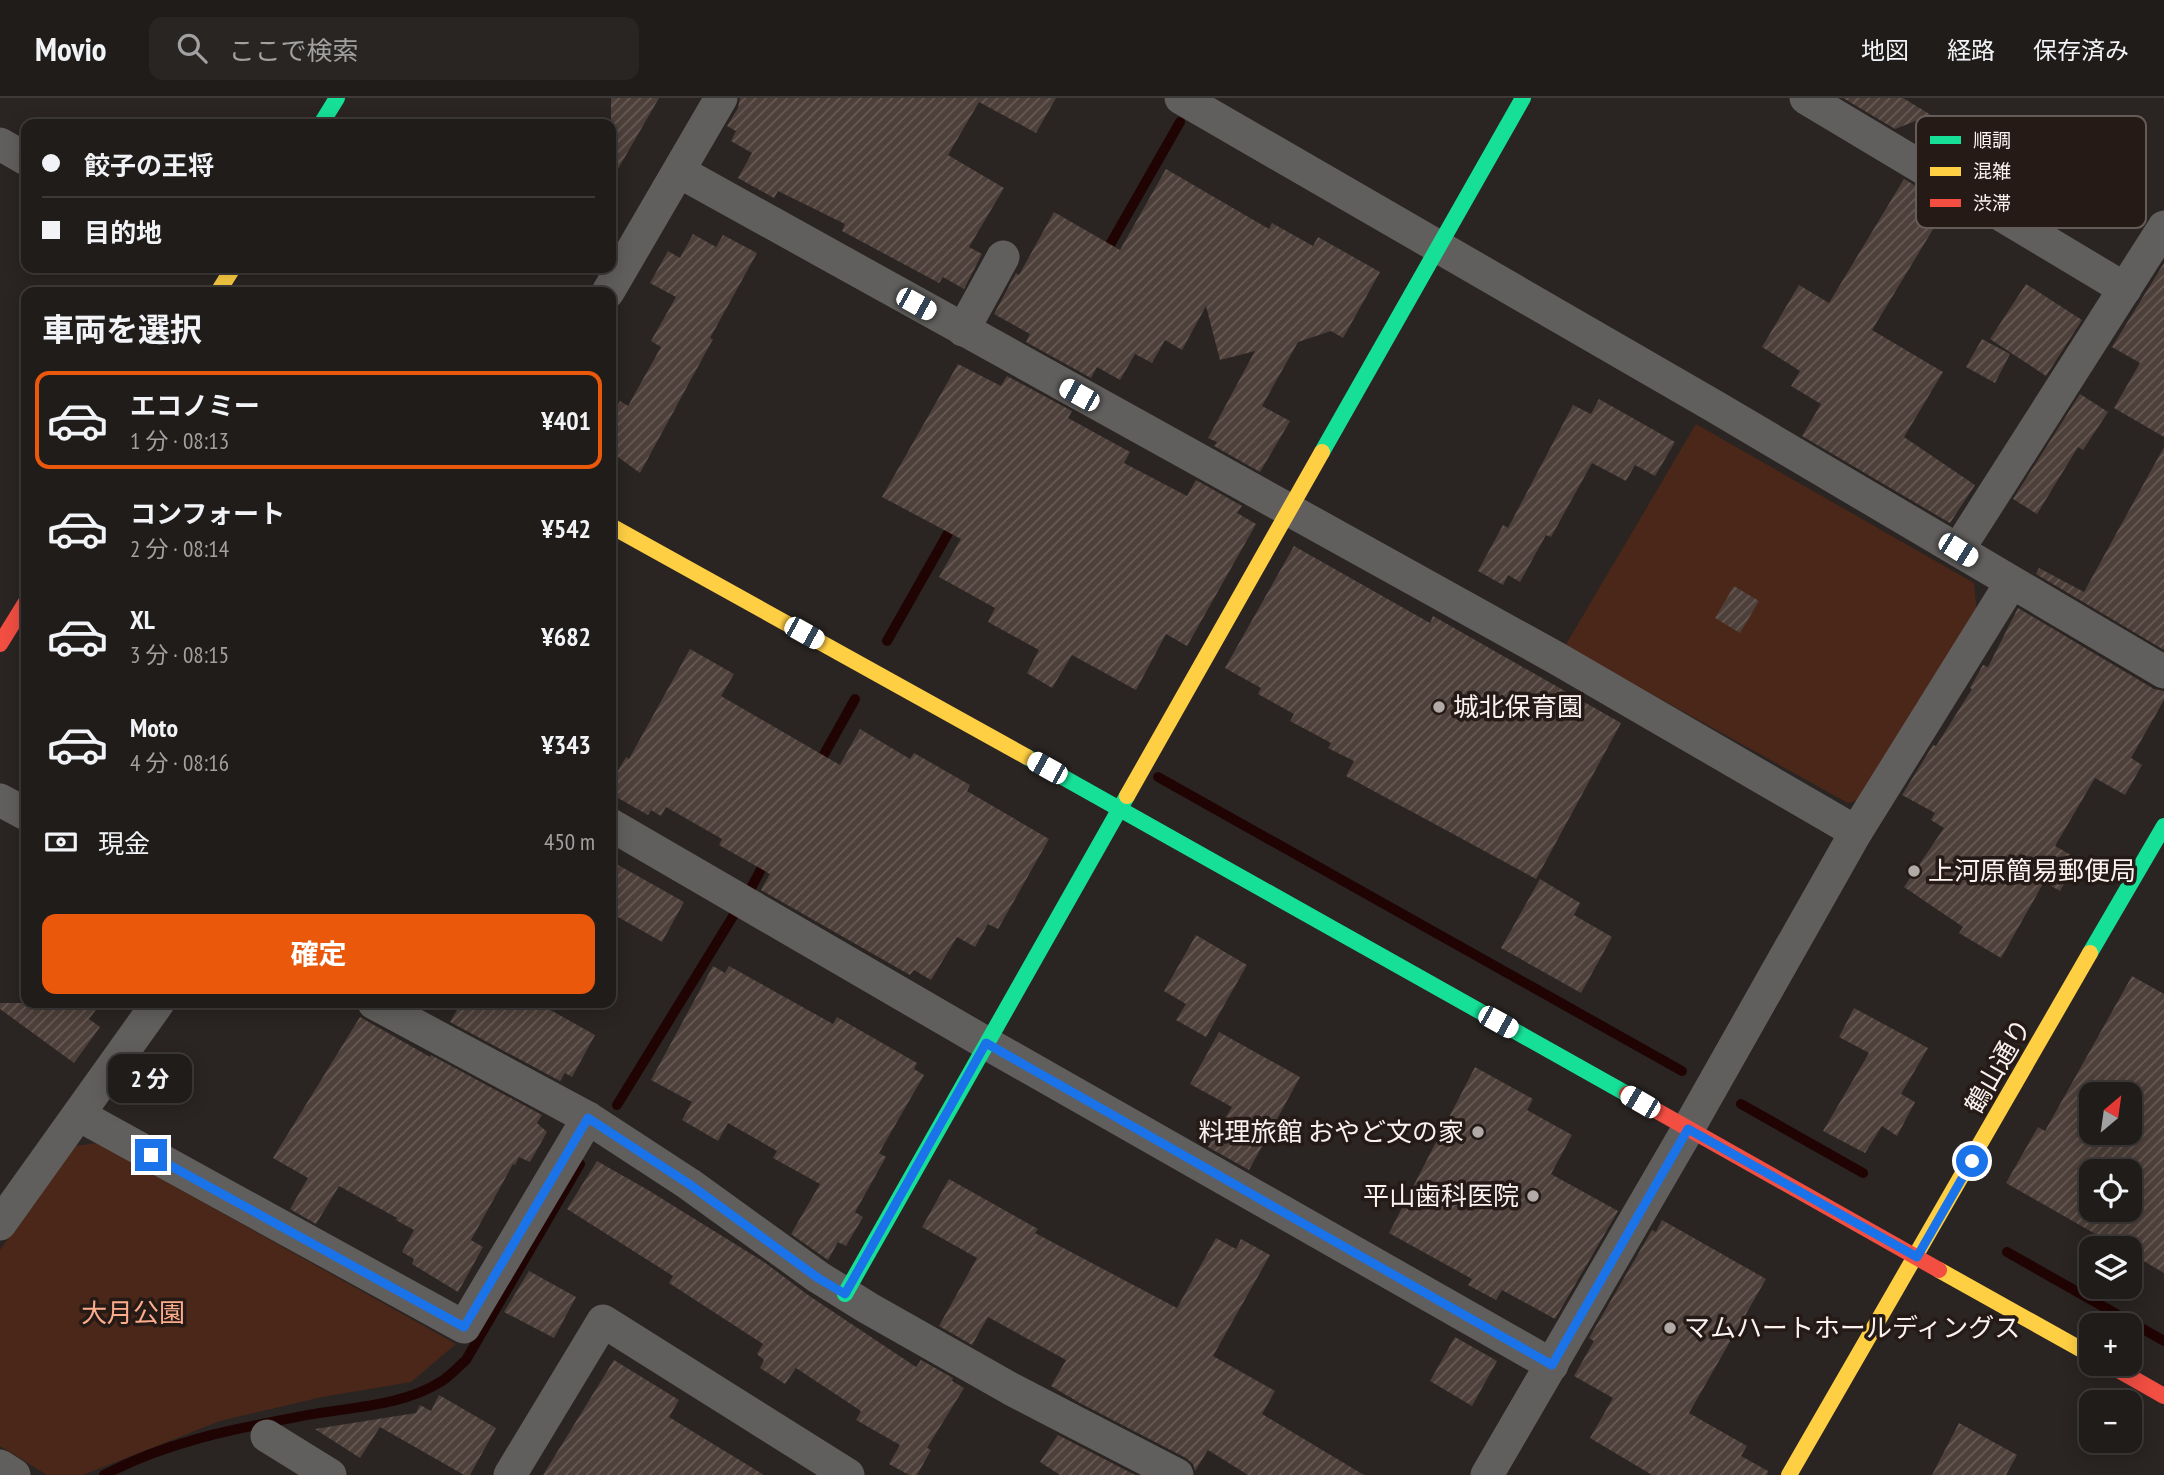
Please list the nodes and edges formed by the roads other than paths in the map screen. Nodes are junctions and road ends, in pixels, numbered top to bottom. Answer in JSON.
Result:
{"nodes":[{"id":1,"x":337,"y":98,"type":"edge"},
{"id":2,"x":721,"y":98,"type":"edge"},
{"id":3,"x":1181,"y":98,"type":"edge"},
{"id":4,"x":1523,"y":98,"type":"edge"},
{"id":5,"x":1806,"y":98,"type":"edge"},
{"id":6,"x":324,"y":119,"type":"edge"},
{"id":7,"x":0,"y":144,"type":"edge"},
{"id":8,"x":21,"y":156,"type":"edge"},
{"id":9,"x":1916,"y":164,"type":"edge"},
{"id":10,"x":680,"y":172,"type":"junction"},
{"id":11,"x":2164,"y":227,"type":"edge"},
{"id":12,"x":2022,"y":228,"type":"edge"},
{"id":13,"x":1438,"y":247,"type":"junction"},
{"id":14,"x":1003,"y":257,"type":"dead end"},
{"id":15,"x":611,"y":287,"type":"edge"},
{"id":16,"x":2124,"y":289,"type":"junction"},
{"id":17,"x":963,"y":330,"type":"junction"},
{"id":18,"x":1287,"y":510,"type":"junction"},
{"id":19,"x":616,"y":529,"type":"edge"},
{"id":20,"x":1958,"y":550,"type":"junction"},
{"id":21,"x":2011,"y":583,"type":"junction"},
{"id":22,"x":21,"y":610,"type":"edge"},
{"id":23,"x":0,"y":644,"type":"edge"},
{"id":24,"x":2164,"y":672,"type":"edge"},
{"id":25,"x":0,"y":800,"type":"edge"},
{"id":26,"x":1119,"y":808,"type":"junction"},
{"id":27,"x":21,"y":811,"type":"edge"},
{"id":28,"x":2164,"y":826,"type":"edge"},
{"id":29,"x":616,"y":828,"type":"edge"},
{"id":30,"x":1856,"y":832,"type":"junction"},
{"id":31,"x":154,"y":1008,"type":"edge"},
{"id":32,"x":383,"y":1008,"type":"edge"},
{"id":33,"x":986,"y":1043,"type":"junction"},
{"id":34,"x":79,"y":1115,"type":"junction"},
{"id":35,"x":588,"y":1118,"type":"junction"},
{"id":36,"x":1688,"y":1129,"type":"junction"},
{"id":37,"x":0,"y":1224,"type":"edge"},
{"id":38,"x":1917,"y":1257,"type":"junction"},
{"id":39,"x":845,"y":1294,"type":"junction"},
{"id":40,"x":2079,"y":1348,"type":"edge"},
{"id":41,"x":1552,"y":1365,"type":"junction"},
{"id":42,"x":2129,"y":1376,"type":"edge"},
{"id":43,"x":2164,"y":1396,"type":"edge"},
{"id":44,"x":267,"y":1436,"type":"dead end"},
{"id":45,"x":0,"y":1466,"type":"edge"},
{"id":46,"x":14,"y":1475,"type":"edge"},
{"id":47,"x":330,"y":1475,"type":"edge"},
{"id":48,"x":510,"y":1475,"type":"edge"},
{"id":49,"x":848,"y":1475,"type":"edge"},
{"id":50,"x":1177,"y":1475,"type":"edge"},
{"id":51,"x":1487,"y":1475,"type":"edge"},
{"id":52,"x":1789,"y":1475,"type":"edge"}],
"edges":[{"from":1,"to":6,"type":"street"},
{"from":2,"to":10,"type":"street"},
{"from":3,"to":13,"type":"street"},
{"from":4,"to":13,"type":"street"},
{"from":5,"to":9,"type":"street"},
{"from":7,"to":8,"type":"street"},
{"from":10,"to":15,"type":"street"},
{"from":10,"to":17,"type":"street"},
{"from":11,"to":16,"type":"street"},
{"from":12,"to":16,"type":"street"},
{"from":13,"to":18,"type":"street"},
{"from":13,"to":20,"type":"street"},
{"from":14,"to":17,"type":"street"},
{"from":16,"to":20,"type":"street"},
{"from":17,"to":18,"type":"street"},
{"from":18,"to":26,"type":"street"},
{"from":18,"to":30,"type":"street"},
{"from":19,"to":26,"type":"street"},
{"from":20,"to":21,"type":"street"},
{"from":21,"to":24,"type":"street"},
{"from":21,"to":30,"type":"street"},
{"from":22,"to":23,"type":"street"},
{"from":25,"to":27,"type":"street"},
{"from":26,"to":33,"type":"street"},
{"from":26,"to":36,"type":"street"},
{"from":28,"to":38,"type":"street","name":"鶴山通り"},
{"from":29,"to":33,"type":"street"},
{"from":30,"to":36,"type":"street"},
{"from":31,"to":34,"type":"street"},
{"from":32,"to":35,"type":"street"},
{"from":33,"to":39,"type":"street"},
{"from":33,"to":41,"type":"street"},
{"from":34,"to":35,"type":"street"},
{"from":34,"to":37,"type":"street"},
{"from":35,"to":39,"type":"street"},
{"from":36,"to":38,"type":"street"},
{"from":36,"to":41,"type":"street"},
{"from":38,"to":40,"type":"street"},
{"from":38,"to":52,"type":"street","name":"鶴山通り"},
{"from":39,"to":50,"type":"street"},
{"from":41,"to":51,"type":"street"},
{"from":42,"to":43,"type":"street"},
{"from":44,"to":47,"type":"street"},
{"from":45,"to":46,"type":"street"},
{"from":48,"to":49,"type":"street"}]}
